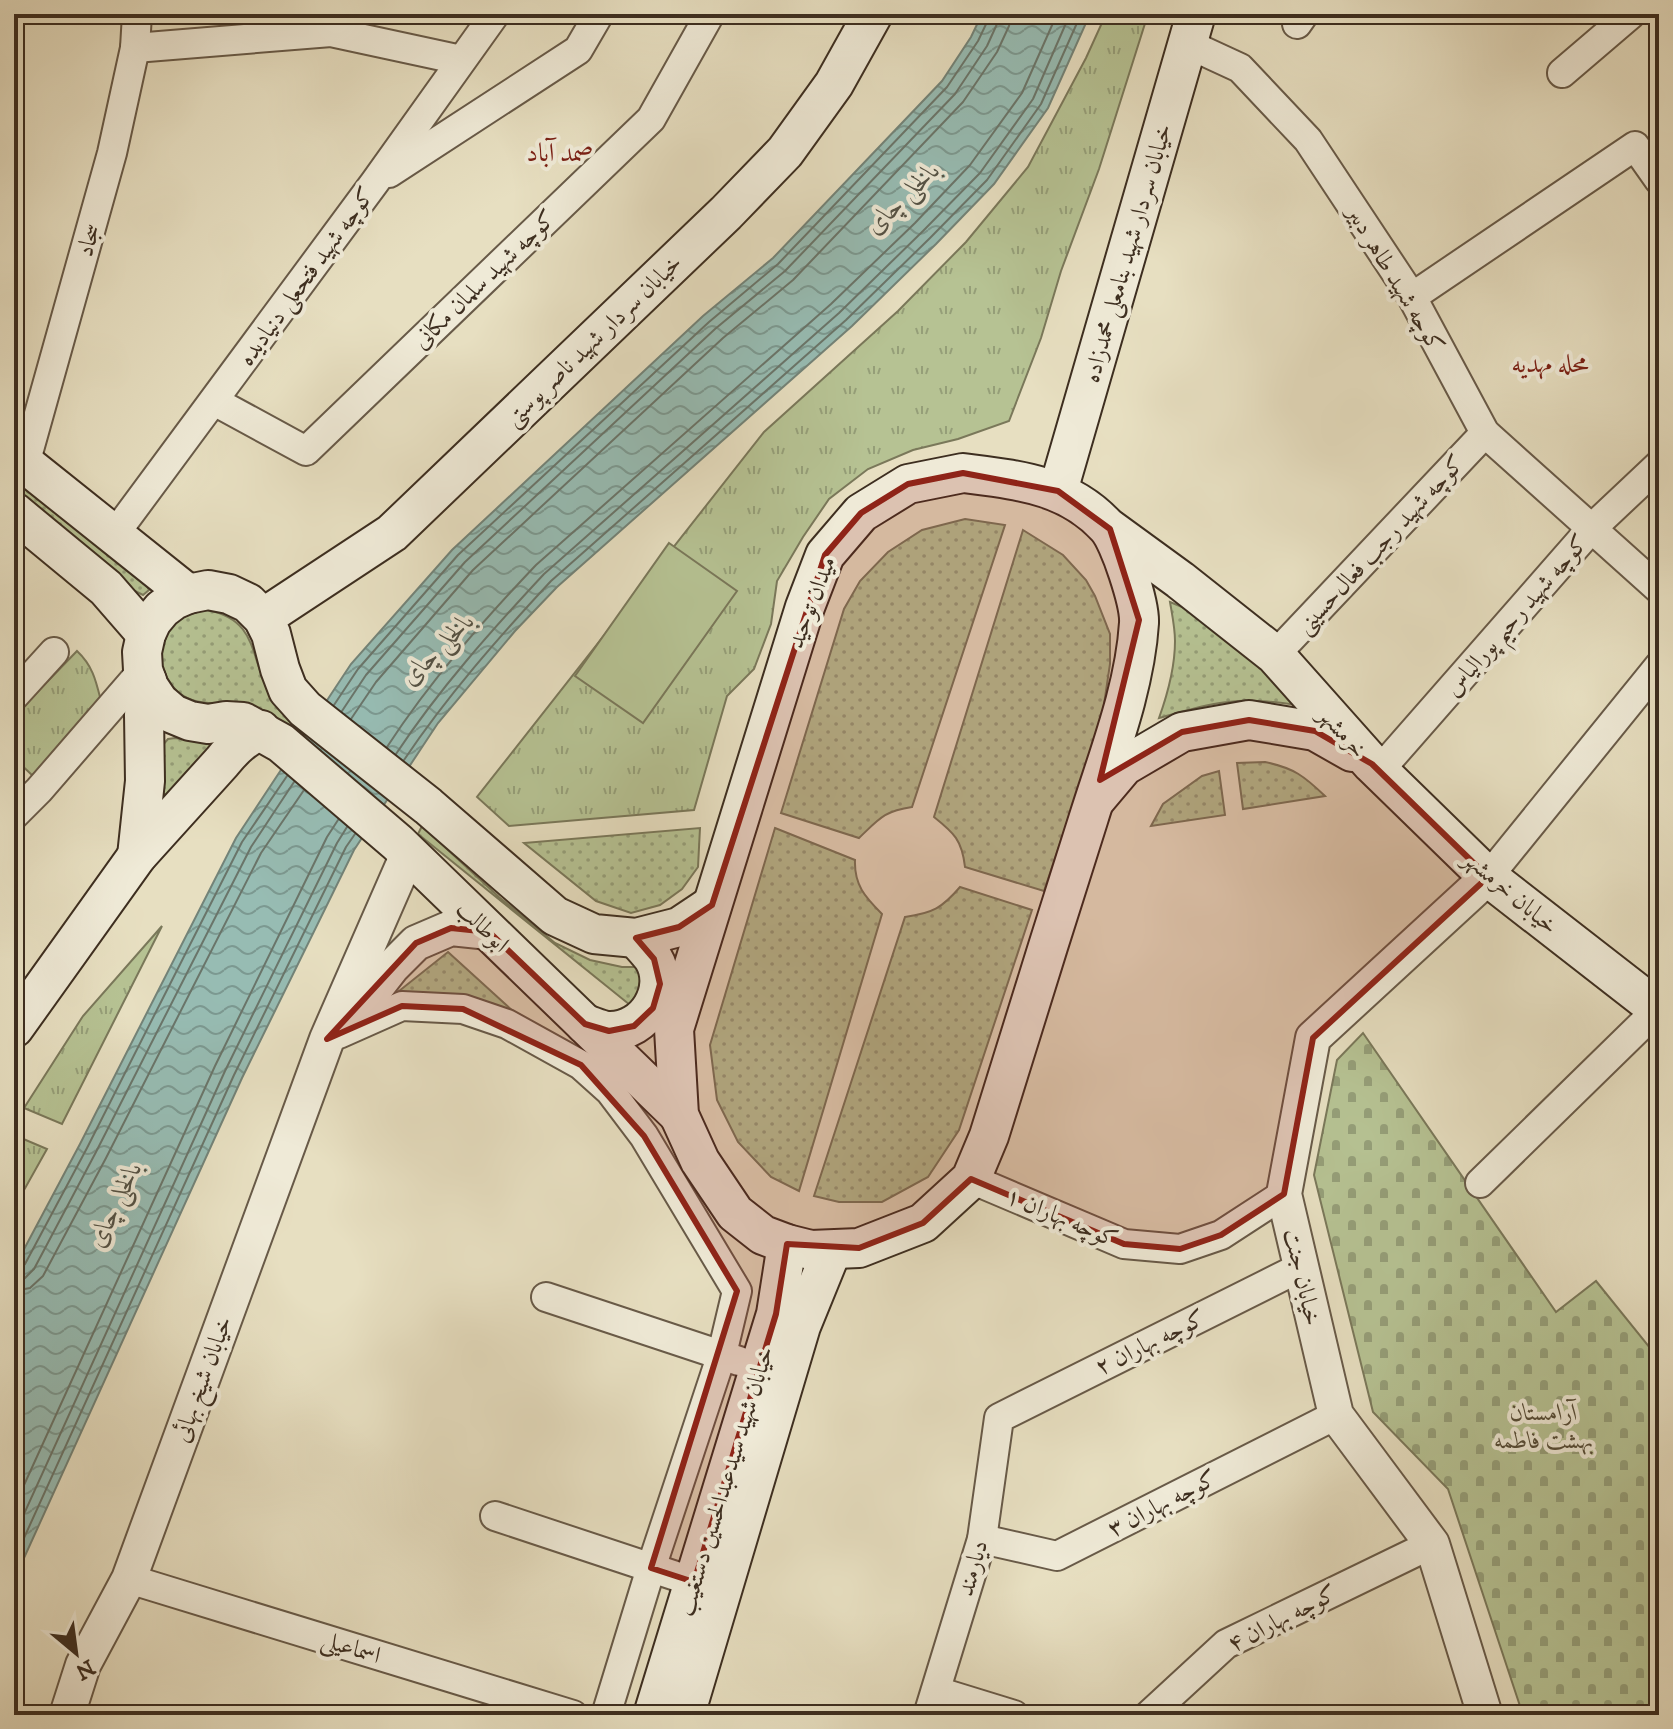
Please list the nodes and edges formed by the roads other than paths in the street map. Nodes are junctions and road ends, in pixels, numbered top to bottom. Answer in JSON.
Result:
{"nodes":[{"id":1,"x":137,"y":14,"type":"edge"},
{"id":2,"x":495,"y":14,"type":"edge"},
{"id":3,"x":599,"y":14,"type":"edge"},
{"id":4,"x":710,"y":14,"type":"edge"},
{"id":5,"x":873,"y":14,"type":"edge"},
{"id":6,"x":1631,"y":14,"type":"edge"},
{"id":7,"x":1192,"y":29,"type":"edge"},
{"id":8,"x":135,"y":48,"type":"junction"},
{"id":9,"x":461,"y":60,"type":"junction"},
{"id":10,"x":1562,"y":73,"type":"dead end"},
{"id":11,"x":1659,"y":180,"type":"edge"},
{"id":12,"x":375,"y":182,"type":"junction"},
{"id":13,"x":1412,"y":297,"type":"junction"},
{"id":14,"x":214,"y":401,"type":"junction"},
{"id":15,"x":1485,"y":433,"type":"junction"},
{"id":16,"x":19,"y":459,"type":"edge"},
{"id":17,"x":1659,"y":465,"type":"edge"},
{"id":18,"x":1058,"y":491,"type":"junction"},
{"id":19,"x":14,"y":512,"type":"edge"},
{"id":20,"x":1110,"y":529,"type":"junction"},
{"id":21,"x":1591,"y":529,"type":"junction"},
{"id":22,"x":114,"y":535,"type":"junction"},
{"id":23,"x":1659,"y":589,"type":"edge"},
{"id":24,"x":188,"y":594,"type":"junction"},
{"id":25,"x":263,"y":618,"type":"junction"},
{"id":26,"x":54,"y":652,"type":"dead end"},
{"id":27,"x":1275,"y":655,"type":"junction"},
{"id":28,"x":145,"y":662,"type":"junction"},
{"id":29,"x":1659,"y":666,"type":"edge"},
{"id":30,"x":14,"y":696,"type":"edge"},
{"id":31,"x":271,"y":737,"type":"junction"},
{"id":32,"x":1375,"y":767,"type":"junction"},
{"id":33,"x":1093,"y":802,"type":"junction"},
{"id":34,"x":14,"y":815,"type":"edge"},
{"id":35,"x":403,"y":849,"type":"junction"},
{"id":36,"x":137,"y":856,"type":"junction"},
{"id":37,"x":1488,"y":877,"type":"junction"},
{"id":38,"x":712,"y":905,"type":"junction"},
{"id":39,"x":489,"y":932,"type":"junction"},
{"id":40,"x":636,"y":938,"type":"junction"},
{"id":41,"x":19,"y":1009,"type":"edge"},
{"id":42,"x":1659,"y":1009,"type":"edge"},
{"id":43,"x":585,"y":1024,"type":"junction"},
{"id":44,"x":327,"y":1039,"type":"junction"},
{"id":45,"x":679,"y":1115,"type":"junction"},
{"id":46,"x":971,"y":1179,"type":"junction"},
{"id":47,"x":1480,"y":1183,"type":"dead end"},
{"id":48,"x":1284,"y":1194,"type":"junction"},
{"id":49,"x":787,"y":1244,"type":"junction"},
{"id":50,"x":832,"y":1250,"type":"junction"},
{"id":51,"x":1301,"y":1267,"type":"junction"},
{"id":52,"x":546,"y":1297,"type":"dead end"},
{"id":53,"x":722,"y":1354,"type":"junction"},
{"id":54,"x":760,"y":1368,"type":"junction"},
{"id":55,"x":1336,"y":1415,"type":"junction"},
{"id":56,"x":999,"y":1418,"type":"joint"},
{"id":57,"x":495,"y":1516,"type":"dead end"},
{"id":58,"x":982,"y":1539,"type":"junction"},
{"id":59,"x":1432,"y":1544,"type":"junction"},
{"id":60,"x":651,"y":1568,"type":"junction"},
{"id":61,"x":129,"y":1579,"type":"junction"},
{"id":62,"x":694,"y":1582,"type":"junction"},
{"id":63,"x":932,"y":1703,"type":"edge"},
{"id":64,"x":67,"y":1715,"type":"edge"},
{"id":65,"x":573,"y":1715,"type":"edge"},
{"id":66,"x":606,"y":1715,"type":"edge"},
{"id":67,"x":653,"y":1715,"type":"edge"},
{"id":68,"x":685,"y":1715,"type":"edge"},
{"id":69,"x":1014,"y":1715,"type":"edge"},
{"id":70,"x":1149,"y":1715,"type":"edge"},
{"id":71,"x":1485,"y":1715,"type":"edge"}],
"edges":[{"from":1,"to":8,"type":"street","name":"سجاد"},
{"from":2,"to":9,"type":"street","name":"کوچه شهید فتحعلی دنیادیده"},
{"from":3,"to":12,"type":"street"},
{"from":4,"to":14,"type":"street","name":"کوچه شهید سلمان مکانی"},
{"from":5,"to":25,"type":"main road","name":"خیابان سردار شهید ناصر پوستی"},
{"from":6,"to":10,"type":"street"},
{"from":7,"to":13,"type":"street","name":"کوچه شهید طاهر دبیر"},
{"from":7,"to":18,"type":"main road","name":"خیابان سردار شهید بنامعلی محمدزاده"},
{"from":8,"to":9,"type":"street"},
{"from":8,"to":16,"type":"street","name":"سجاد"},
{"from":9,"to":12,"type":"street","name":"کوچه شهید فتحعلی دنیادیده"},
{"from":11,"to":13,"type":"street"},
{"from":12,"to":14,"type":"street","name":"کوچه شهید فتحعلی دنیادیده"},
{"from":13,"to":15,"type":"street","name":"کوچه شهید طاهر دبیر"},
{"from":14,"to":22,"type":"street","name":"کوچه شهید فتحعلی دنیادیده"},
{"from":15,"to":21,"type":"street","name":"کوچه شهید طاهر دبیر"},
{"from":15,"to":27,"type":"street","name":"کوچه شهید رجب فعال‌حسینی"},
{"from":16,"to":22,"type":"main road"},
{"from":17,"to":21,"type":"street","name":"کوچه شهید رحیم پورالیاس"},
{"from":18,"to":20,"type":"main road","name":"میدان توحید"},
{"from":18,"to":38,"type":"main road","name":"میدان توحید"},
{"from":19,"to":28,"type":"main road"},
{"from":20,"to":27,"type":"main road","name":"خرمشهر"},
{"from":20,"to":33,"type":"main road","name":"میدان توحید"},
{"from":21,"to":23,"type":"street","name":"کوچه شهید طاهر دبیر"},
{"from":21,"to":32,"type":"street","name":"کوچه شهید رحیم پورالیاس"},
{"from":22,"to":24,"type":"main road"},
{"from":24,"to":25,"type":"main road"},
{"from":24,"to":28,"type":"main road"},
{"from":25,"to":40,"type":"main road"},
{"from":26,"to":30,"type":"street"},
{"from":27,"to":32,"type":"main road","name":"خرمشهر"},
{"from":28,"to":31,"type":"main road"},
{"from":28,"to":34,"type":"street"},
{"from":28,"to":36,"type":"main road"},
{"from":29,"to":37,"type":"street"},
{"from":31,"to":35,"type":"main road","name":"ابوطالب"},
{"from":31,"to":36,"type":"main road"},
{"from":32,"to":33,"type":"main road","name":"خرمشهر"},
{"from":32,"to":37,"type":"main road","name":"خیابان خرمشهر"},
{"from":33,"to":46,"type":"main road","name":"میدان توحید"},
{"from":35,"to":39,"type":"main road","name":"ابوطالب"},
{"from":35,"to":44,"type":"street","name":"خیابان شیخ بهائی"},
{"from":36,"to":41,"type":"main road"},
{"from":37,"to":42,"type":"main road","name":"خیابان خرمشهر"},
{"from":37,"to":48,"type":"street","name":"خیابان جنت"},
{"from":38,"to":40,"type":"main road"},
{"from":38,"to":45,"type":"main road","name":"میدان توحید"},
{"from":39,"to":43,"type":"main road","name":"ابوطالب"},
{"from":39,"to":44,"type":"street","name":"خیابان شیخ بهائی"},
{"from":40,"to":43,"type":"main road"},
{"from":42,"to":47,"type":"street"},
{"from":43,"to":45,"type":"main road","name":"ابوطالب"},
{"from":44,"to":53,"type":"street"},
{"from":44,"to":61,"type":"street","name":"خیابان شیخ بهائی"},
{"from":45,"to":49,"type":"main road","name":"میدان توحید"},
{"from":46,"to":48,"type":"street","name":"کوچه بهاران ۱"},
{"from":46,"to":50,"type":"main road","name":"میدان توحید"},
{"from":48,"to":51,"type":"street","name":"خیابان جنت"},
{"from":49,"to":50,"type":"main road","name":"میدان توحید"},
{"from":49,"to":54,"type":"main road","name":"خیابان شهید سیدعبدالحسین دستغیب"},
{"from":50,"to":68,"type":"main road","name":"خیابان شهید سیدعبدالحسین دستغیب"},
{"from":51,"to":55,"type":"street","name":"خیابان جنت"},
{"from":51,"to":56,"type":"street","name":"کوچه بهاران ۲"},
{"from":52,"to":53,"type":"street"},
{"from":53,"to":54,"type":"street"},
{"from":53,"to":60,"type":"street"},
{"from":54,"to":62,"type":"main road","name":"خیابان شهید سیدعبدالحسین دستغیب"},
{"from":55,"to":58,"type":"street","name":"کوچه بهاران ۳"},
{"from":55,"to":59,"type":"street","name":"خیابان جنت"},
{"from":56,"to":58,"type":"street","name":"دیارمند"},
{"from":57,"to":60,"type":"street"},
{"from":58,"to":63,"type":"street","name":"دیارمند"},
{"from":59,"to":70,"type":"street","name":"کوچه بهاران ۴"},
{"from":59,"to":71,"type":"street","name":"خیابان جنت"},
{"from":60,"to":62,"type":"street"},
{"from":60,"to":66,"type":"street"},
{"from":61,"to":64,"type":"street","name":"خیابان شیخ بهائی"},
{"from":61,"to":65,"type":"street","name":"اسماعیلی"},
{"from":62,"to":67,"type":"main road","name":"خیابان شهید سیدعبدالحسین دستغیب"},
{"from":63,"to":69,"type":"street"}]}
